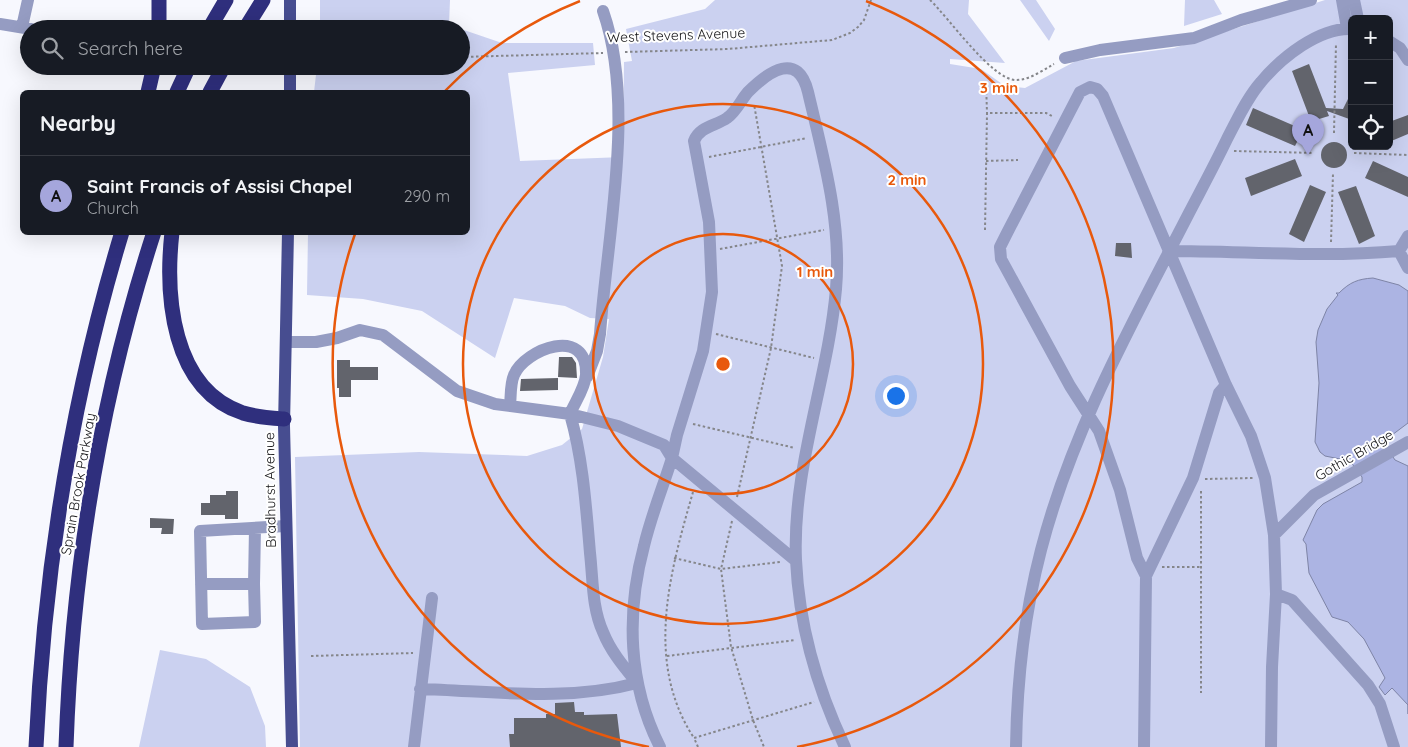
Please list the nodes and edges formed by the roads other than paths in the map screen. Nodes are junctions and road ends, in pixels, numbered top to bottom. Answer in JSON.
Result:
{"nodes":[{"id":1,"x":28,"y":0,"type":"edge"},
{"id":2,"x":159,"y":0,"type":"edge"},
{"id":3,"x":226,"y":0,"type":"edge"},
{"id":4,"x":263,"y":0,"type":"edge"},
{"id":5,"x":290,"y":0,"type":"edge"},
{"id":6,"x":1311,"y":0,"type":"edge"},
{"id":7,"x":1342,"y":0,"type":"edge"},
{"id":8,"x":1354,"y":0,"type":"edge"},
{"id":9,"x":603,"y":11,"type":"dead end"},
{"id":10,"x":1357,"y":15,"type":"edge"},
{"id":11,"x":27,"y":20,"type":"edge"},
{"id":12,"x":159,"y":20,"type":"edge"},
{"id":13,"x":214,"y":20,"type":"edge"},
{"id":14,"x":251,"y":20,"type":"edge"},
{"id":15,"x":290,"y":20,"type":"edge"},
{"id":16,"x":0,"y":24,"type":"edge"},
{"id":17,"x":20,"y":27,"type":"edge"},
{"id":18,"x":1345,"y":29,"type":"edge"},
{"id":19,"x":1393,"y":43,"type":"edge"},
{"id":20,"x":1065,"y":58,"type":"road end"},
{"id":21,"x":1408,"y":60,"type":"edge"},
{"id":22,"x":152,"y":75,"type":"edge"},
{"id":23,"x":185,"y":75,"type":"edge"},
{"id":24,"x":219,"y":75,"type":"edge"},
{"id":25,"x":290,"y":75,"type":"edge"},
{"id":26,"x":148,"y":90,"type":"edge"},
{"id":27,"x":177,"y":90,"type":"edge"},
{"id":28,"x":212,"y":90,"type":"edge"},
{"id":29,"x":290,"y":90,"type":"edge"},
{"id":30,"x":114,"y":235,"type":"edge"},
{"id":31,"x":121,"y":235,"type":"edge"},
{"id":32,"x":153,"y":235,"type":"edge"},
{"id":33,"x":172,"y":235,"type":"edge"},
{"id":34,"x":288,"y":235,"type":"edge"},
{"id":35,"x":1408,"y":236,"type":"edge"},
{"id":36,"x":1168,"y":251,"type":"junction"},
{"id":37,"x":1399,"y":251,"type":"junction"},
{"id":38,"x":1408,"y":268,"type":"edge"},
{"id":39,"x":106,"y":283,"type":"junction"},
{"id":40,"x":286,"y":342,"type":"junction"},
{"id":41,"x":584,"y":385,"type":"junction"},
{"id":42,"x":1226,"y":385,"type":"junction"},
{"id":43,"x":510,"y":406,"type":"junction"},
{"id":44,"x":570,"y":414,"type":"junction"},
{"id":45,"x":1087,"y":414,"type":"junction"},
{"id":46,"x":284,"y":419,"type":"junction"},
{"id":47,"x":1408,"y":442,"type":"edge"},
{"id":48,"x":672,"y":458,"type":"junction"},
{"id":49,"x":286,"y":526,"type":"junction"},
{"id":50,"x":255,"y":528,"type":"junction"},
{"id":51,"x":1274,"y":535,"type":"junction"},
{"id":52,"x":796,"y":561,"type":"junction"},
{"id":53,"x":1148,"y":571,"type":"junction"},
{"id":54,"x":201,"y":584,"type":"junction"},
{"id":55,"x":254,"y":584,"type":"junction"},
{"id":56,"x":1276,"y":594,"type":"junction"},
{"id":57,"x":432,"y":598,"type":"dead end"},
{"id":58,"x":637,"y":683,"type":"junction"},
{"id":59,"x":420,"y":689,"type":"junction"},
{"id":60,"x":36,"y":747,"type":"edge"},
{"id":61,"x":66,"y":747,"type":"edge"},
{"id":62,"x":292,"y":747,"type":"edge"},
{"id":63,"x":414,"y":747,"type":"edge"},
{"id":64,"x":660,"y":747,"type":"edge"},
{"id":65,"x":845,"y":747,"type":"edge"},
{"id":66,"x":1016,"y":747,"type":"edge"},
{"id":67,"x":1144,"y":747,"type":"edge"},
{"id":68,"x":1271,"y":747,"type":"edge"},
{"id":69,"x":1394,"y":747,"type":"edge"}],
"edges":[{"from":1,"to":11,"type":"street"},
{"from":2,"to":12,"type":"highway"},
{"from":3,"to":13,"type":"highway"},
{"from":4,"to":14,"type":"highway"},
{"from":5,"to":15,"type":"main road"},
{"from":6,"to":20,"type":"street"},
{"from":7,"to":18,"type":"street"},
{"from":8,"to":10,"type":"street"},
{"from":9,"to":41,"type":"street"},
{"from":16,"to":17,"type":"street"},
{"from":18,"to":36,"type":"street"},
{"from":19,"to":21,"type":"street"},
{"from":22,"to":26,"type":"highway"},
{"from":23,"to":27,"type":"highway"},
{"from":24,"to":28,"type":"highway"},
{"from":25,"to":29,"type":"main road"},
{"from":30,"to":39,"type":"highway"},
{"from":31,"to":39,"type":"highway","name":"Sprain Brook Parkway"},
{"from":32,"to":61,"type":"highway","name":"Sprain Brook Parkway"},
{"from":33,"to":46,"type":"highway"},
{"from":34,"to":40,"type":"main road","name":"Bradhurst Avenue"},
{"from":35,"to":37,"type":"street"},
{"from":36,"to":37,"type":"street"},
{"from":36,"to":42,"type":"street"},
{"from":36,"to":45,"type":"street"},
{"from":36,"to":45,"type":"street"},
{"from":37,"to":38,"type":"street"},
{"from":39,"to":60,"type":"highway","name":"Sprain Brook Parkway"},
{"from":40,"to":43,"type":"street"},
{"from":40,"to":46,"type":"main road","name":"Bradhurst Avenue"},
{"from":41,"to":43,"type":"street"},
{"from":41,"to":44,"type":"street"},
{"from":42,"to":51,"type":"street"},
{"from":42,"to":53,"type":"street"},
{"from":43,"to":44,"type":"street"},
{"from":44,"to":48,"type":"street"},
{"from":44,"to":58,"type":"street"},
{"from":45,"to":53,"type":"street"},
{"from":45,"to":66,"type":"street"},
{"from":46,"to":49,"type":"main road","name":"Bradhurst Avenue"},
{"from":47,"to":51,"type":"street","name":"Gothic Bridge"},
{"from":48,"to":52,"type":"street"},
{"from":48,"to":52,"type":"street"},
{"from":48,"to":58,"type":"street"},
{"from":49,"to":50,"type":"street"},
{"from":49,"to":62,"type":"main road","name":"Bradhurst Avenue"},
{"from":50,"to":54,"type":"street"},
{"from":50,"to":55,"type":"street"},
{"from":51,"to":56,"type":"street"},
{"from":52,"to":65,"type":"street"},
{"from":53,"to":67,"type":"street"},
{"from":54,"to":55,"type":"street"},
{"from":54,"to":55,"type":"street"},
{"from":56,"to":68,"type":"street"},
{"from":56,"to":69,"type":"street"},
{"from":57,"to":59,"type":"street"},
{"from":58,"to":59,"type":"street"},
{"from":58,"to":64,"type":"street"},
{"from":59,"to":63,"type":"street"}]}
